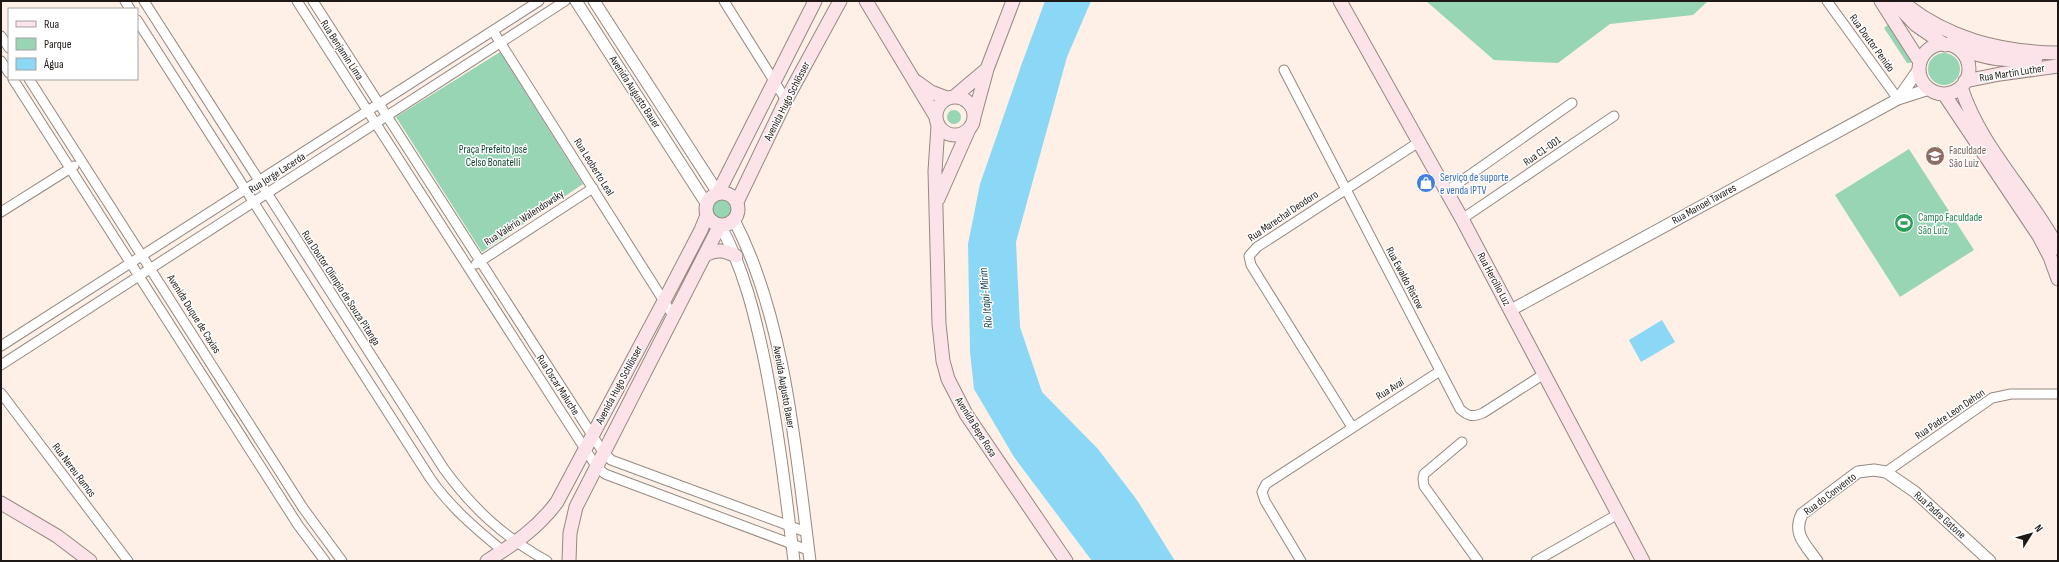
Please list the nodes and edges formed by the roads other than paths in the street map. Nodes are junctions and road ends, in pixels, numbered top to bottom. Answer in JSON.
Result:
{"nodes":[{"id":1,"x":144,"y":1,"type":"edge"},
{"id":2,"x":297,"y":1,"type":"edge"},
{"id":3,"x":313,"y":1,"type":"edge"},
{"id":4,"x":539,"y":1,"type":"edge"},
{"id":5,"x":565,"y":1,"type":"edge"},
{"id":6,"x":576,"y":1,"type":"edge"},
{"id":7,"x":594,"y":1,"type":"edge"},
{"id":8,"x":724,"y":1,"type":"edge"},
{"id":9,"x":815,"y":1,"type":"edge"},
{"id":10,"x":840,"y":1,"type":"edge"},
{"id":11,"x":866,"y":1,"type":"edge"},
{"id":12,"x":1014,"y":1,"type":"edge"},
{"id":13,"x":1340,"y":1,"type":"edge"},
{"id":14,"x":1828,"y":1,"type":"edge"},
{"id":15,"x":1881,"y":1,"type":"edge"},
{"id":16,"x":1894,"y":1,"type":"edge"},
{"id":17,"x":1901,"y":1,"type":"edge"},
{"id":18,"x":155,"y":20,"type":"junction"},
{"id":19,"x":138,"y":22,"type":"edge"},
{"id":20,"x":142,"y":28,"type":"junction"},
{"id":21,"x":493,"y":30,"type":"junction"},
{"id":22,"x":1,"y":36,"type":"edge"},
{"id":23,"x":501,"y":43,"type":"junction"},
{"id":24,"x":8,"y":46,"type":"edge"},
{"id":25,"x":1949,"y":46,"type":"junction"},
{"id":26,"x":343,"y":47,"type":"junction"},
{"id":27,"x":331,"y":54,"type":"junction"},
{"id":28,"x":2058,"y":54,"type":"edge"},
{"id":29,"x":1,"y":61,"type":"edge"},
{"id":30,"x":1919,"y":65,"type":"junction"},
{"id":31,"x":2058,"y":66,"type":"edge"},
{"id":32,"x":987,"y":69,"type":"junction"},
{"id":33,"x":1284,"y":70,"type":"dead end"},
{"id":34,"x":8,"y":72,"type":"edge"},
{"id":35,"x":912,"y":79,"type":"junction"},
{"id":36,"x":14,"y":80,"type":"edge"},
{"id":37,"x":30,"y":80,"type":"edge"},
{"id":38,"x":775,"y":82,"type":"junction"},
{"id":39,"x":1963,"y":84,"type":"junction"},
{"id":40,"x":650,"y":88,"type":"junction"},
{"id":41,"x":1929,"y":89,"type":"junction"},
{"id":42,"x":1944,"y":94,"type":"junction"},
{"id":43,"x":203,"y":95,"type":"junction"},
{"id":44,"x":638,"y":96,"type":"junction"},
{"id":45,"x":950,"y":98,"type":"junction"},
{"id":46,"x":1898,"y":99,"type":"junction"},
{"id":47,"x":786,"y":100,"type":"junction"},
{"id":48,"x":190,"y":103,"type":"junction"},
{"id":49,"x":1572,"y":103,"type":"dead end"},
{"id":50,"x":379,"y":104,"type":"junction"},
{"id":51,"x":368,"y":111,"type":"junction"},
{"id":52,"x":387,"y":116,"type":"junction"},
{"id":53,"x":1614,"y":116,"type":"dead end"},
{"id":54,"x":937,"y":121,"type":"junction"},
{"id":55,"x":971,"y":123,"type":"junction"},
{"id":56,"x":375,"y":124,"type":"junction"},
{"id":57,"x":1979,"y":136,"type":"junction"},
{"id":58,"x":1419,"y":142,"type":"junction"},
{"id":59,"x":407,"y":147,"type":"junction"},
{"id":60,"x":396,"y":155,"type":"junction"},
{"id":61,"x":82,"y":161,"type":"junction"},
{"id":62,"x":70,"y":168,"type":"junction"},
{"id":63,"x":258,"y":181,"type":"junction"},
{"id":64,"x":593,"y":188,"type":"junction"},
{"id":65,"x":245,"y":189,"type":"junction"},
{"id":66,"x":1345,"y":189,"type":"junction"},
{"id":67,"x":2014,"y":189,"type":"junction"},
{"id":68,"x":1446,"y":191,"type":"junction"},
{"id":69,"x":718,"y":193,"type":"junction"},
{"id":70,"x":267,"y":194,"type":"junction"},
{"id":71,"x":254,"y":202,"type":"junction"},
{"id":72,"x":737,"y":202,"type":"junction"},
{"id":73,"x":937,"y":202,"type":"junction"},
{"id":74,"x":706,"y":209,"type":"junction"},
{"id":75,"x":1,"y":212,"type":"edge"},
{"id":76,"x":1462,"y":218,"type":"junction"},
{"id":77,"x":734,"y":220,"type":"junction"},
{"id":78,"x":720,"y":225,"type":"junction"},
{"id":79,"x":2058,"y":248,"type":"edge"},
{"id":80,"x":142,"y":255,"type":"junction"},
{"id":81,"x":705,"y":255,"type":"junction"},
{"id":82,"x":736,"y":256,"type":"junction"},
{"id":83,"x":480,"y":261,"type":"junction"},
{"id":84,"x":131,"y":263,"type":"junction"},
{"id":85,"x":151,"y":268,"type":"junction"},
{"id":86,"x":469,"y":269,"type":"junction"},
{"id":87,"x":139,"y":276,"type":"junction"},
{"id":88,"x":2058,"y":279,"type":"edge"},
{"id":89,"x":327,"y":288,"type":"junction"},
{"id":90,"x":314,"y":296,"type":"junction"},
{"id":91,"x":664,"y":301,"type":"junction"},
{"id":92,"x":58,"y":309,"type":"junction"},
{"id":93,"x":1511,"y":310,"type":"junction"},
{"id":94,"x":674,"y":317,"type":"junction"},
{"id":95,"x":66,"y":323,"type":"junction"},
{"id":96,"x":524,"y":330,"type":"junction"},
{"id":97,"x":774,"y":332,"type":"junction"},
{"id":98,"x":759,"y":336,"type":"junction"},
{"id":99,"x":513,"y":337,"type":"junction"},
{"id":100,"x":195,"y":338,"type":"junction"},
{"id":101,"x":1,"y":346,"type":"edge"},
{"id":102,"x":184,"y":347,"type":"junction"},
{"id":103,"x":1,"y":365,"type":"edge"},
{"id":104,"x":1440,"y":371,"type":"junction"},
{"id":105,"x":382,"y":374,"type":"junction"},
{"id":106,"x":1544,"y":374,"type":"junction"},
{"id":107,"x":369,"y":382,"type":"junction"},
{"id":108,"x":1,"y":393,"type":"edge"},
{"id":109,"x":2058,"y":394,"type":"edge"},
{"id":110,"x":790,"y":417,"type":"junction"},
{"id":111,"x":775,"y":420,"type":"junction"},
{"id":112,"x":1352,"y":427,"type":"junction"},
{"id":113,"x":593,"y":436,"type":"junction"},
{"id":114,"x":261,"y":442,"type":"junction"},
{"id":115,"x":1462,"y":442,"type":"dead end"},
{"id":116,"x":250,"y":450,"type":"junction"},
{"id":117,"x":585,"y":451,"type":"junction"},
{"id":118,"x":432,"y":452,"type":"junction"},
{"id":119,"x":603,"y":452,"type":"junction"},
{"id":120,"x":419,"y":460,"type":"junction"},
{"id":121,"x":596,"y":466,"type":"junction"},
{"id":122,"x":1886,"y":472,"type":"junction"},
{"id":123,"x":694,"y":490,"type":"junction"},
{"id":124,"x":1,"y":502,"type":"edge"},
{"id":125,"x":688,"y":506,"type":"junction"},
{"id":126,"x":1618,"y":514,"type":"junction"},
{"id":127,"x":789,"y":525,"type":"junction"},
{"id":128,"x":318,"y":531,"type":"junction"},
{"id":129,"x":806,"y":532,"type":"junction"},
{"id":130,"x":308,"y":539,"type":"junction"},
{"id":131,"x":515,"y":543,"type":"junction"},
{"id":132,"x":792,"y":544,"type":"junction"},
{"id":133,"x":503,"y":551,"type":"junction"},
{"id":134,"x":809,"y":556,"type":"edge"},
{"id":135,"x":90,"y":561,"type":"edge"},
{"id":136,"x":128,"y":561,"type":"edge"},
{"id":137,"x":325,"y":561,"type":"edge"},
{"id":138,"x":342,"y":561,"type":"edge"},
{"id":139,"x":487,"y":561,"type":"edge"},
{"id":140,"x":547,"y":561,"type":"edge"},
{"id":141,"x":569,"y":561,"type":"edge"},
{"id":142,"x":794,"y":561,"type":"edge"},
{"id":143,"x":1066,"y":561,"type":"edge"},
{"id":144,"x":1301,"y":561,"type":"edge"},
{"id":145,"x":1478,"y":561,"type":"edge"},
{"id":146,"x":1536,"y":561,"type":"edge"},
{"id":147,"x":1643,"y":561,"type":"edge"},
{"id":148,"x":1817,"y":561,"type":"edge"},
{"id":149,"x":1990,"y":561,"type":"edge"}],
"edges":[{"from":1,"to":18,"type":"street","name":"Rua Doutor Olímpio de Souza Pitanga"},
{"from":2,"to":27,"type":"street","name":"Rua Benjamin Lima"},
{"from":3,"to":26,"type":"street","name":"Rua Benjamin Lima"},
{"from":4,"to":21,"type":"street","name":"Rua Jorge Lacerda"},
{"from":5,"to":23,"type":"street","name":"Rua Jorge Lacerda"},
{"from":6,"to":44,"type":"street","name":"Avenida Augusto Bauer"},
{"from":7,"to":40,"type":"street","name":"Avenida Augusto Bauer"},
{"from":8,"to":38,"type":"street"},
{"from":9,"to":38,"type":"main road","name":"Avenida Hugo Schlösser"},
{"from":10,"to":47,"type":"main road","name":"Avenida Hugo Schlösser"},
{"from":11,"to":35,"type":"main road"},
{"from":12,"to":32,"type":"main road","name":"Avenida Bepe Rosa"},
{"from":13,"to":58,"type":"main road","name":"Rua Hercílio Luz"},
{"from":14,"to":46,"type":"street","name":"Rua Doutor Penido"},
{"from":15,"to":30,"type":"main road"},
{"from":16,"to":25,"type":"main road"},
{"from":17,"to":28,"type":"main road"},
{"from":18,"to":20,"type":"street"},
{"from":18,"to":43,"type":"street","name":"Rua Doutor Olímpio de Souza Pitanga"},
{"from":19,"to":20,"type":"street"},
{"from":20,"to":48,"type":"street"},
{"from":21,"to":23,"type":"street","name":"Rua Leoberto Leal"},
{"from":21,"to":50,"type":"street","name":"Rua Jorge Lacerda"},
{"from":22,"to":24,"type":"street"},
{"from":23,"to":52,"type":"street","name":"Rua Jorge Lacerda"},
{"from":23,"to":64,"type":"street","name":"Rua Leoberto Leal"},
{"from":25,"to":28,"type":"main road","name":"Rua Martin Luther"},
{"from":25,"to":30,"type":"main road"},
{"from":25,"to":39,"type":"main road"},
{"from":26,"to":27,"type":"street"},
{"from":26,"to":50,"type":"street","name":"Rua Benjamin Lima"},
{"from":27,"to":51,"type":"street","name":"Rua Benjamin Lima"},
{"from":29,"to":34,"type":"street"},
{"from":30,"to":41,"type":"main road"},
{"from":30,"to":46,"type":"street","name":"Rua Manoel Tavares"},
{"from":31,"to":39,"type":"main road","name":"Rua Martin Luther"},
{"from":32,"to":45,"type":"main road"},
{"from":32,"to":55,"type":"main road","name":"Avenida Bepe Rosa"},
{"from":33,"to":66,"type":"street","name":"Rua Ewaldo Ristow"},
{"from":35,"to":45,"type":"main road"},
{"from":35,"to":54,"type":"main road"},
{"from":36,"to":62,"type":"street"},
{"from":37,"to":61,"type":"street","name":"Avenida Duque de Caxias"},
{"from":38,"to":47,"type":"street"},
{"from":38,"to":69,"type":"main road","name":"Avenida Hugo Schlösser"},
{"from":39,"to":42,"type":"main road"},
{"from":39,"to":57,"type":"main road"},
{"from":40,"to":44,"type":"street"},
{"from":40,"to":69,"type":"street","name":"Avenida Augusto Bauer"},
{"from":41,"to":42,"type":"main road"},
{"from":41,"to":46,"type":"street","name":"Rua Manoel Tavares"},
{"from":42,"to":57,"type":"main road"},
{"from":43,"to":48,"type":"street"},
{"from":43,"to":63,"type":"street","name":"Rua Doutor Olímpio de Souza Pitanga"},
{"from":44,"to":74,"type":"street","name":"Avenida Augusto Bauer"},
{"from":45,"to":54,"type":"main road"},
{"from":45,"to":55,"type":"main road"},
{"from":46,"to":93,"type":"street","name":"Rua Manoel Tavares"},
{"from":47,"to":72,"type":"main road","name":"Avenida Hugo Schlösser"},
{"from":48,"to":65,"type":"street"},
{"from":49,"to":68,"type":"street"},
{"from":50,"to":51,"type":"street","name":"Rua Jorge Lacerda"},
{"from":50,"to":52,"type":"street","name":"Rua Benjamin Lima"},
{"from":51,"to":56,"type":"street","name":"Rua Benjamin Lima"},
{"from":51,"to":63,"type":"street","name":"Rua Jorge Lacerda"},
{"from":52,"to":56,"type":"street","name":"Rua Jorge Lacerda"},
{"from":52,"to":59,"type":"street","name":"Rua Oscar Maluche"},
{"from":53,"to":76,"type":"street","name":"Rua C1-001"},
{"from":54,"to":55,"type":"main road"},
{"from":54,"to":73,"type":"main road","name":"Avenida Bepe Rosa"},
{"from":55,"to":73,"type":"main road","name":"Avenida Bepe Rosa"},
{"from":56,"to":60,"type":"street","name":"Rua Oscar Maluche"},
{"from":56,"to":70,"type":"street","name":"Rua Jorge Lacerda"},
{"from":57,"to":67,"type":"main road"},
{"from":58,"to":66,"type":"street","name":"Rua Marechal Deodoro"},
{"from":58,"to":68,"type":"main road","name":"Rua Hercílio Luz"},
{"from":59,"to":60,"type":"street"},
{"from":59,"to":83,"type":"street","name":"Rua Oscar Maluche"},
{"from":60,"to":86,"type":"street","name":"Rua Oscar Maluche"},
{"from":61,"to":62,"type":"street"},
{"from":61,"to":80,"type":"street","name":"Avenida Duque de Caxias"},
{"from":62,"to":75,"type":"street"},
{"from":62,"to":84,"type":"street"},
{"from":63,"to":65,"type":"street","name":"Rua Jorge Lacerda"},
{"from":63,"to":70,"type":"street","name":"Rua Doutor Olímpio de Souza Pitanga"},
{"from":64,"to":83,"type":"street","name":"Rua Valério Walendowsky"},
{"from":64,"to":91,"type":"street","name":"Rua Leoberto Leal"},
{"from":65,"to":71,"type":"street"},
{"from":65,"to":80,"type":"street","name":"Rua Jorge Lacerda"},
{"from":66,"to":104,"type":"street","name":"Rua Ewaldo Ristow"},
{"from":66,"to":112,"type":"street","name":"Rua Marechal Deodoro"},
{"from":67,"to":79,"type":"main road"},
{"from":67,"to":88,"type":"main road"},
{"from":68,"to":76,"type":"main road","name":"Rua Hercílio Luz"},
{"from":69,"to":72,"type":"main road"},
{"from":69,"to":74,"type":"main road"},
{"from":70,"to":71,"type":"street","name":"Rua Jorge Lacerda"},
{"from":70,"to":89,"type":"street","name":"Rua Doutor Olímpio de Souza Pitanga"},
{"from":71,"to":85,"type":"street","name":"Rua Jorge Lacerda"},
{"from":71,"to":90,"type":"street"},
{"from":72,"to":77,"type":"main road"},
{"from":73,"to":143,"type":"main road","name":"Avenida Bepe Rosa"},
{"from":74,"to":78,"type":"main road"},
{"from":74,"to":91,"type":"main road","name":"Avenida Hugo Schlösser"},
{"from":76,"to":93,"type":"main road","name":"Rua Hercílio Luz"},
{"from":77,"to":78,"type":"main road"},
{"from":77,"to":97,"type":"street","name":"Avenida Augusto Bauer"},
{"from":78,"to":81,"type":"main road","name":"Avenida Hugo Schlösser"},
{"from":78,"to":82,"type":"street","name":"Avenida Augusto Bauer"},
{"from":80,"to":84,"type":"street","name":"Rua Jorge Lacerda"},
{"from":80,"to":85,"type":"street","name":"Avenida Duque de Caxias"},
{"from":81,"to":82,"type":"main road"},
{"from":81,"to":94,"type":"main road","name":"Avenida Hugo Schlösser"},
{"from":82,"to":98,"type":"street","name":"Avenida Augusto Bauer"},
{"from":83,"to":86,"type":"street","name":"Rua Valério Walendowsky"},
{"from":83,"to":96,"type":"street","name":"Rua Oscar Maluche"},
{"from":84,"to":87,"type":"street"},
{"from":84,"to":92,"type":"street","name":"Rua Jorge Lacerda"},
{"from":85,"to":87,"type":"street","name":"Rua Jorge Lacerda"},
{"from":85,"to":100,"type":"street","name":"Avenida Duque de Caxias"},
{"from":86,"to":99,"type":"street","name":"Rua Oscar Maluche"},
{"from":87,"to":95,"type":"street","name":"Rua Jorge Lacerda"},
{"from":87,"to":102,"type":"street"},
{"from":89,"to":90,"type":"street"},
{"from":89,"to":105,"type":"street","name":"Rua Doutor Olímpio de Souza Pitanga"},
{"from":90,"to":107,"type":"street"},
{"from":91,"to":94,"type":"street","name":"Rua Leoberto Leal"},
{"from":91,"to":113,"type":"main road","name":"Avenida Hugo Schlösser"},
{"from":92,"to":95,"type":"street"},
{"from":92,"to":101,"type":"street","name":"Rua Jorge Lacerda"},
{"from":93,"to":106,"type":"main road","name":"Rua Hercílio Luz"},
{"from":94,"to":119,"type":"main road","name":"Avenida Hugo Schlösser"},
{"from":95,"to":103,"type":"street","name":"Rua Jorge Lacerda"},
{"from":96,"to":99,"type":"street"},
{"from":96,"to":113,"type":"street","name":"Rua Oscar Maluche"},
{"from":97,"to":98,"type":"street"},
{"from":97,"to":110,"type":"street","name":"Avenida Augusto Bauer"},
{"from":98,"to":111,"type":"street","name":"Avenida Augusto Bauer"},
{"from":99,"to":117,"type":"street","name":"Rua Oscar Maluche"},
{"from":100,"to":102,"type":"street"},
{"from":100,"to":114,"type":"street","name":"Avenida Duque de Caxias"},
{"from":102,"to":116,"type":"street"},
{"from":104,"to":106,"type":"street","name":"Rua Ewaldo Ristow"},
{"from":104,"to":112,"type":"street","name":"Rua Avaí"},
{"from":105,"to":107,"type":"street"},
{"from":105,"to":118,"type":"street","name":"Rua Doutor Olímpio de Souza Pitanga"},
{"from":106,"to":126,"type":"main road","name":"Rua Hercílio Luz"},
{"from":107,"to":120,"type":"street"},
{"from":108,"to":136,"type":"street","name":"Rua Nereu Ramos"},
{"from":109,"to":122,"type":"street","name":"Rua Padre Leon Dehon"},
{"from":110,"to":111,"type":"street"},
{"from":110,"to":129,"type":"street","name":"Avenida Augusto Bauer"},
{"from":111,"to":127,"type":"street","name":"Avenida Augusto Bauer"},
{"from":112,"to":144,"type":"street","name":"Rua Avaí"},
{"from":113,"to":117,"type":"main road","name":"Avenida Hugo Schlösser"},
{"from":113,"to":119,"type":"street","name":"Rua Oscar Maluche"},
{"from":114,"to":116,"type":"street"},
{"from":114,"to":128,"type":"street","name":"Avenida Duque de Caxias"},
{"from":115,"to":145,"type":"street"},
{"from":116,"to":130,"type":"street"},
{"from":117,"to":121,"type":"street","name":"Rua Oscar Maluche"},
{"from":117,"to":131,"type":"main road","name":"Avenida Hugo Schlösser"},
{"from":118,"to":120,"type":"street"},
{"from":118,"to":131,"type":"street","name":"Rua Doutor Olímpio de Souza Pitanga"},
{"from":119,"to":121,"type":"main road","name":"Avenida Hugo Schlösser"},
{"from":119,"to":123,"type":"street","name":"Rua Oscar Maluche"},
{"from":120,"to":133,"type":"street"},
{"from":121,"to":125,"type":"street","name":"Rua Oscar Maluche"},
{"from":121,"to":141,"type":"main road","name":"Avenida Hugo Schlösser"},
{"from":122,"to":148,"type":"street","name":"Rua do Convento"},
{"from":122,"to":149,"type":"street","name":"Rua Padre Gatone"},
{"from":123,"to":125,"type":"street"},
{"from":123,"to":127,"type":"street","name":"Rua Oscar Maluche"},
{"from":124,"to":135,"type":"main road"},
{"from":125,"to":132,"type":"street","name":"Rua Oscar Maluche"},
{"from":126,"to":146,"type":"street"},
{"from":126,"to":147,"type":"main road","name":"Rua Hercílio Luz"},
{"from":127,"to":129,"type":"street","name":"Rua Oscar Maluche"},
{"from":127,"to":132,"type":"street","name":"Avenida Augusto Bauer"},
{"from":128,"to":130,"type":"street"},
{"from":128,"to":138,"type":"street","name":"Avenida Duque de Caxias"},
{"from":129,"to":134,"type":"street","name":"Avenida Augusto Bauer"},
{"from":130,"to":137,"type":"street"},
{"from":131,"to":133,"type":"main road","name":"Avenida Hugo Schlösser"},
{"from":131,"to":140,"type":"street","name":"Rua Doutor Olímpio de Souza Pitanga"},
{"from":132,"to":134,"type":"street","name":"Rua Oscar Maluche"},
{"from":132,"to":142,"type":"street","name":"Avenida Augusto Bauer"},
{"from":133,"to":139,"type":"main road","name":"Avenida Hugo Schlösser"}]}
